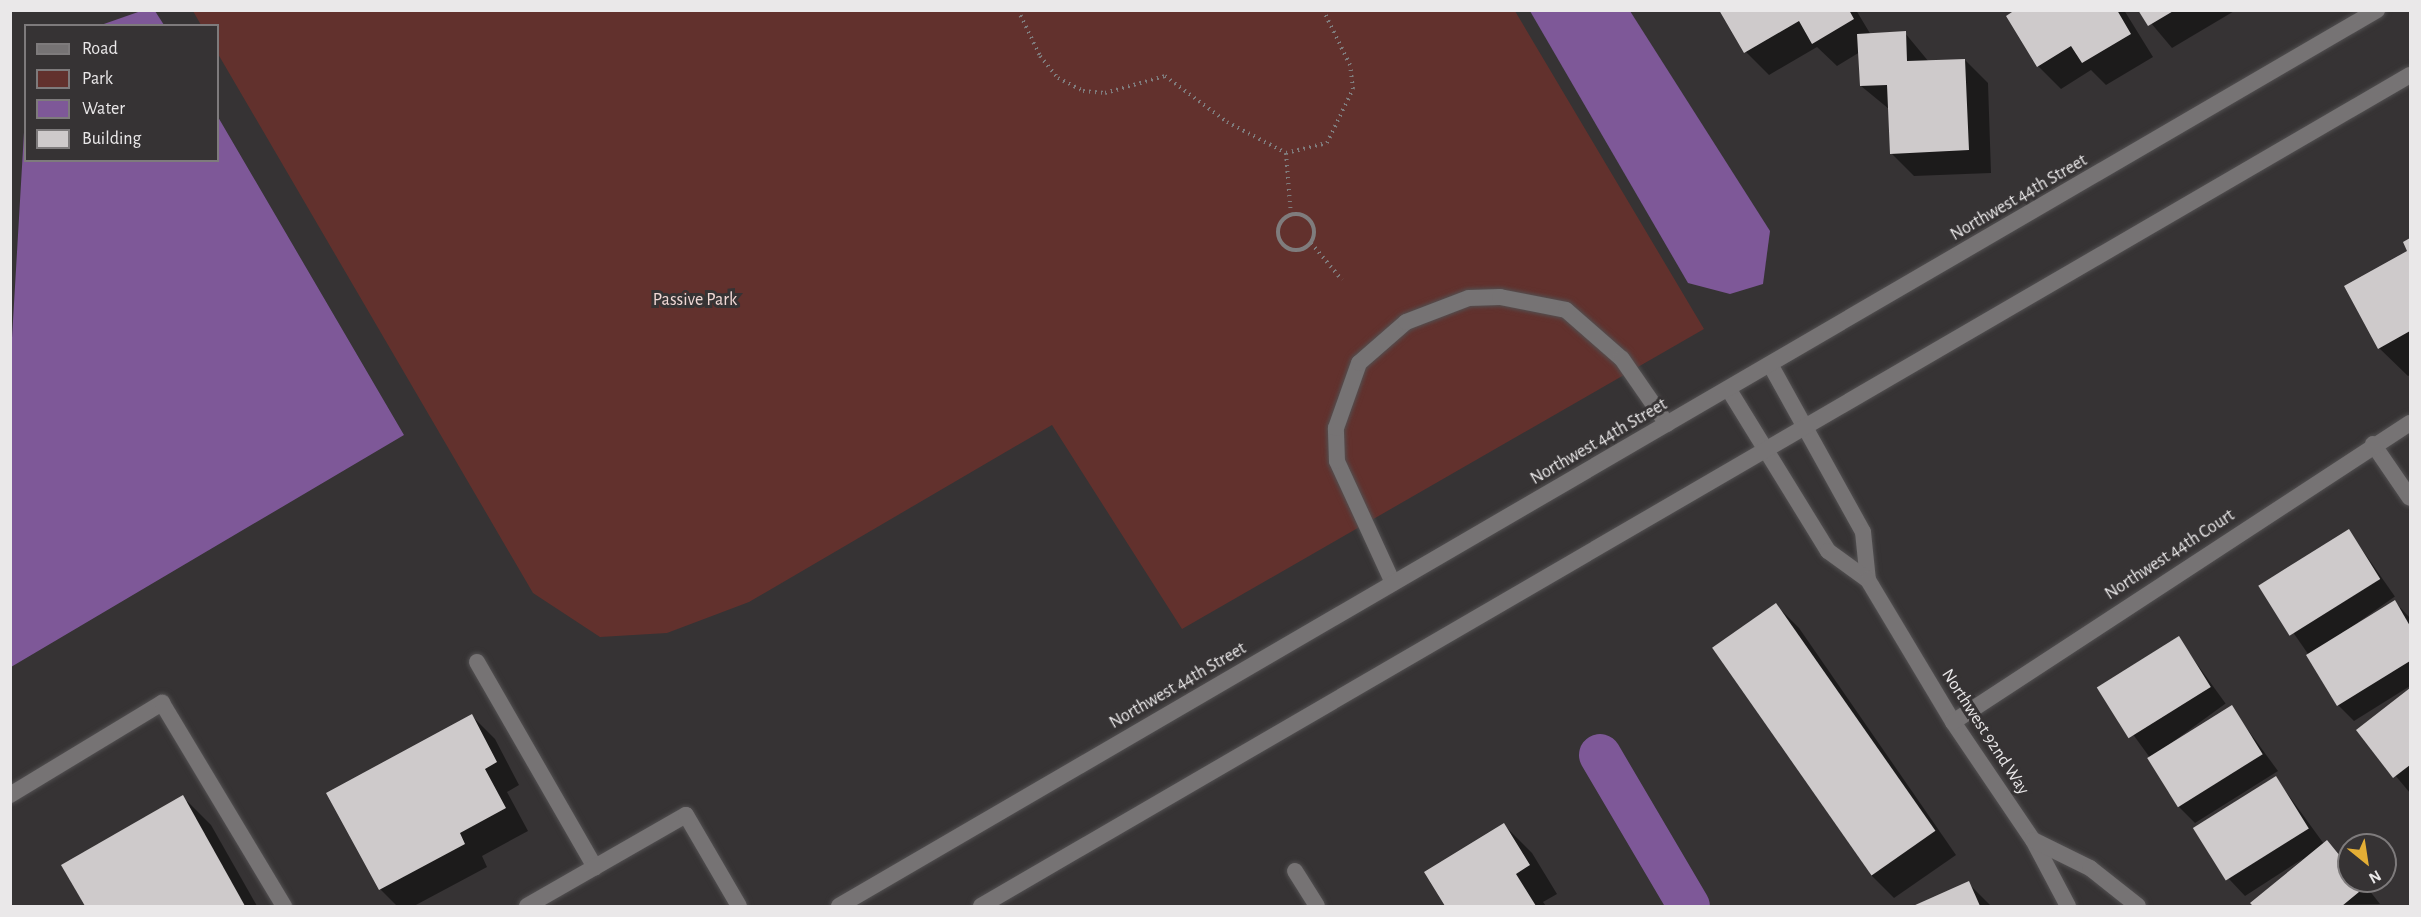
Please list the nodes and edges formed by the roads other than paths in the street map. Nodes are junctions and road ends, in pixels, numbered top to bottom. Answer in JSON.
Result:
{"nodes":[{"id":1,"x":2377,"y":10,"type":"edge"},
{"id":2,"x":2410,"y":75,"type":"edge"},
{"id":3,"x":1771,"y":366,"type":"junction"},
{"id":4,"x":1729,"y":390,"type":"junction"},
{"id":5,"x":2410,"y":423,"type":"edge"},
{"id":6,"x":1667,"y":424,"type":"junction"},
{"id":7,"x":1806,"y":427,"type":"junction"},
{"id":8,"x":2373,"y":444,"type":"junction"},
{"id":9,"x":1766,"y":449,"type":"junction"},
{"id":10,"x":2410,"y":498,"type":"edge"},
{"id":11,"x":1868,"y":580,"type":"junction"},
{"id":12,"x":1393,"y":583,"type":"junction"},
{"id":13,"x":477,"y":662,"type":"dead end"},
{"id":14,"x":1953,"y":722,"type":"junction"},
{"id":15,"x":10,"y":795,"type":"edge"},
{"id":16,"x":2033,"y":840,"type":"junction"},
{"id":17,"x":595,"y":867,"type":"junction"},
{"id":18,"x":1294,"y":871,"type":"dead end"},
{"id":19,"x":284,"y":906,"type":"edge"},
{"id":20,"x":527,"y":906,"type":"edge"},
{"id":21,"x":739,"y":906,"type":"edge"},
{"id":22,"x":839,"y":906,"type":"edge"},
{"id":23,"x":981,"y":906,"type":"edge"},
{"id":24,"x":1317,"y":906,"type":"edge"},
{"id":25,"x":2068,"y":906,"type":"edge"},
{"id":26,"x":2138,"y":906,"type":"edge"}],
"edges":[{"from":1,"to":3,"type":"street","name":"Northwest 44th Street"},
{"from":2,"to":7,"type":"street"},
{"from":3,"to":4,"type":"street","name":"Northwest 44th Street"},
{"from":3,"to":7,"type":"street","name":"Northwest 92nd Way"},
{"from":4,"to":6,"type":"street","name":"Northwest 44th Street"},
{"from":4,"to":9,"type":"street","name":"Northwest 92nd Way"},
{"from":5,"to":8,"type":"street","name":"Northwest 44th Court"},
{"from":6,"to":12,"type":"street","name":"Northwest 44th Street"},
{"from":6,"to":12,"type":"street"},
{"from":7,"to":9,"type":"street"},
{"from":7,"to":11,"type":"street","name":"Northwest 92nd Way"},
{"from":8,"to":10,"type":"street"},
{"from":8,"to":14,"type":"street","name":"Northwest 44th Court"},
{"from":9,"to":11,"type":"street","name":"Northwest 92nd Way"},
{"from":9,"to":23,"type":"street"},
{"from":11,"to":14,"type":"street","name":"Northwest 92nd Way"},
{"from":12,"to":22,"type":"street","name":"Northwest 44th Street"},
{"from":13,"to":17,"type":"street"},
{"from":14,"to":16,"type":"street","name":"Northwest 92nd Way"},
{"from":15,"to":19,"type":"street"},
{"from":16,"to":25,"type":"street","name":"Northwest 92nd Way"},
{"from":16,"to":26,"type":"street"},
{"from":17,"to":20,"type":"street"},
{"from":17,"to":21,"type":"street"},
{"from":18,"to":24,"type":"street"}]}
